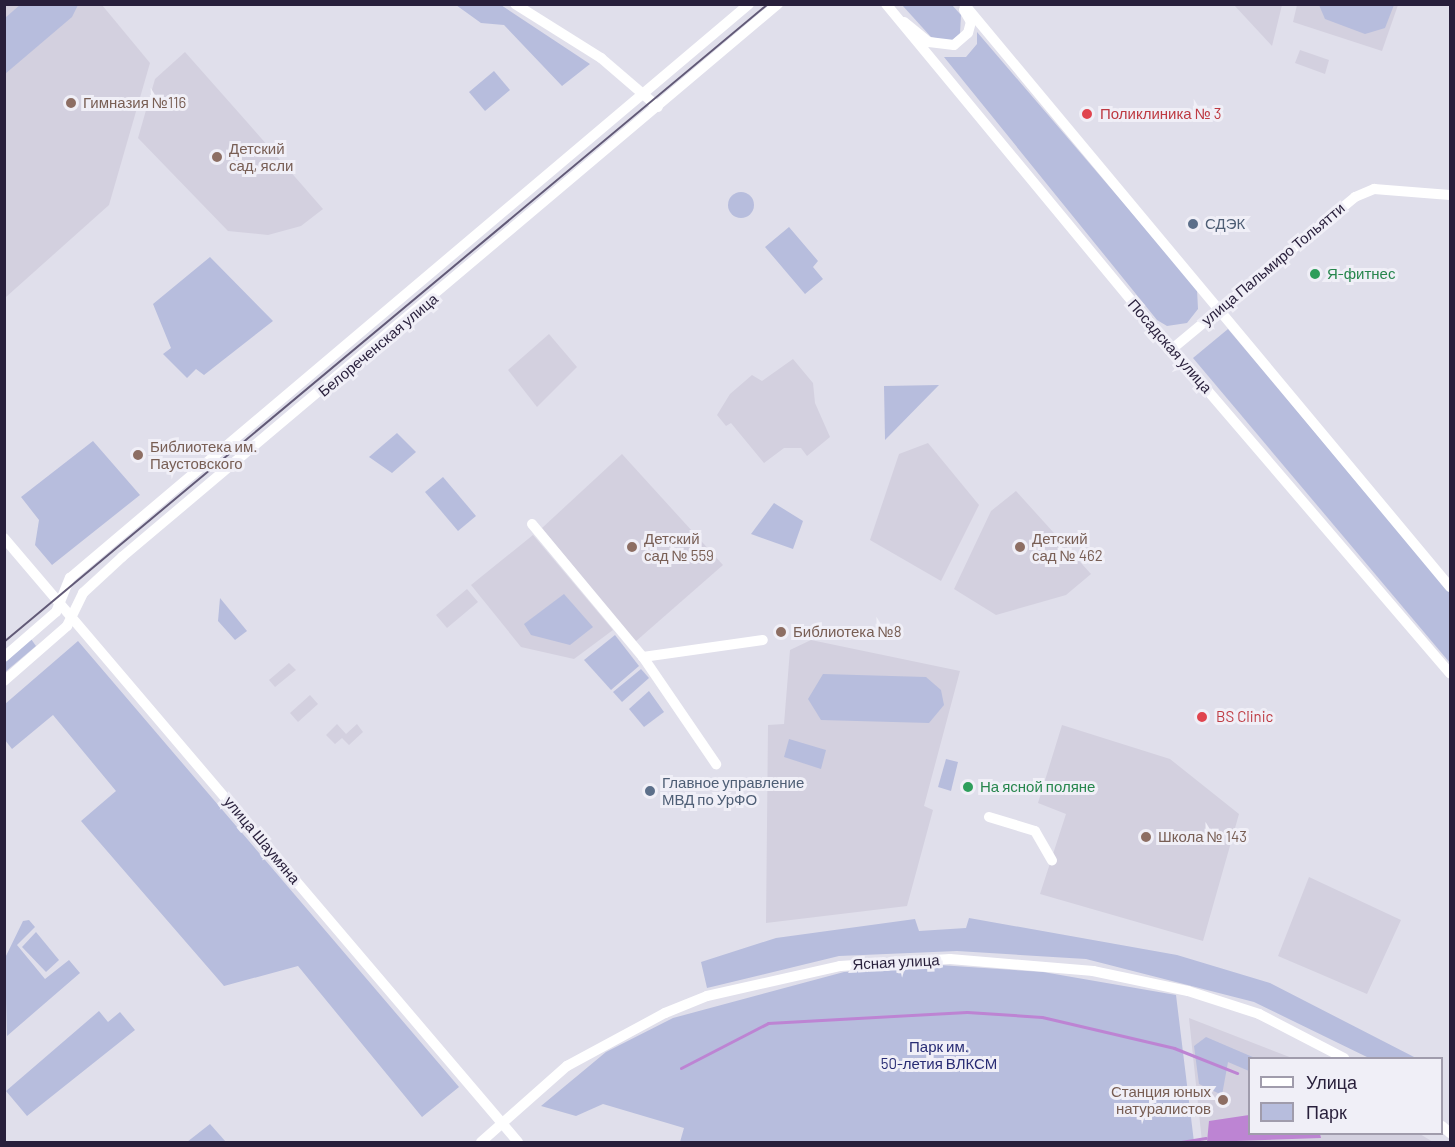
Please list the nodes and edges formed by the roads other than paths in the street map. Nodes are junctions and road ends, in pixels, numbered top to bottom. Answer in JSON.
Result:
{"nodes":[{"id":1,"x":515,"y":4,"type":"edge"},
{"id":2,"x":749,"y":4,"type":"edge"},
{"id":3,"x":778,"y":4,"type":"edge"},
{"id":4,"x":886,"y":4,"type":"edge"},
{"id":5,"x":959,"y":4,"type":"edge"},
{"id":6,"x":964,"y":4,"type":"edge"},
{"id":7,"x":894,"y":15,"type":"junction"},
{"id":8,"x":645,"y":93,"type":"junction"},
{"id":9,"x":658,"y":107,"type":"junction"},
{"id":10,"x":1450,"y":195,"type":"edge"},
{"id":11,"x":1221,"y":308,"type":"junction"},
{"id":12,"x":1172,"y":349,"type":"junction"},
{"id":13,"x":532,"y":524,"type":"dead end"},
{"id":14,"x":4,"y":538,"type":"edge"},
{"id":15,"x":1450,"y":587,"type":"edge"},
{"id":16,"x":62,"y":602,"type":"junction"},
{"id":17,"x":72,"y":614,"type":"junction"},
{"id":18,"x":763,"y":640,"type":"dead end"},
{"id":19,"x":4,"y":657,"type":"edge"},
{"id":20,"x":643,"y":657,"type":"junction"},
{"id":21,"x":1450,"y":673,"type":"edge"},
{"id":22,"x":4,"y":681,"type":"edge"},
{"id":23,"x":716,"y":764,"type":"dead end"},
{"id":24,"x":989,"y":816,"type":"dead end"},
{"id":25,"x":1052,"y":860,"type":"dead end"},
{"id":26,"x":1340,"y":1057,"type":"edge"},
{"id":27,"x":502,"y":1123,"type":"junction"},
{"id":28,"x":481,"y":1143,"type":"edge"},
{"id":29,"x":518,"y":1143,"type":"edge"}],
"edges":[{"from":1,"to":8,"type":"street"},
{"from":2,"to":8,"type":"street","name":"Белореченская улица"},
{"from":3,"to":9,"type":"street","name":"Белореченская улица"},
{"from":4,"to":7,"type":"street","name":"Посадская улица"},
{"from":5,"to":7,"type":"street","name":"Посадская улица"},
{"from":6,"to":11,"type":"street"},
{"from":7,"to":12,"type":"street","name":"Посадская улица"},
{"from":8,"to":9,"type":"street"},
{"from":8,"to":16,"type":"street","name":"Белореченская улица"},
{"from":9,"to":17,"type":"street","name":"Белореченская улица"},
{"from":10,"to":11,"type":"street","name":"улица Пальмиро Тольятти"},
{"from":11,"to":12,"type":"street","name":"улица Пальмиро Тольятти"},
{"from":11,"to":15,"type":"street"},
{"from":12,"to":21,"type":"street","name":"Посадская улица"},
{"from":13,"to":20,"type":"street"},
{"from":14,"to":16,"type":"street","name":"улица Шаумяна"},
{"from":16,"to":17,"type":"street","name":"улица Шаумяна"},
{"from":16,"to":19,"type":"street","name":"Белореченская улица"},
{"from":17,"to":22,"type":"street","name":"Белореченская улица"},
{"from":17,"to":27,"type":"street","name":"улица Шаумяна"},
{"from":18,"to":20,"type":"street"},
{"from":20,"to":23,"type":"street"},
{"from":24,"to":25,"type":"street"},
{"from":26,"to":27,"type":"street","name":"Ясная улица"},
{"from":27,"to":28,"type":"street","name":"Ясная улица"},
{"from":27,"to":29,"type":"street","name":"улица Шаумяна"}]}
